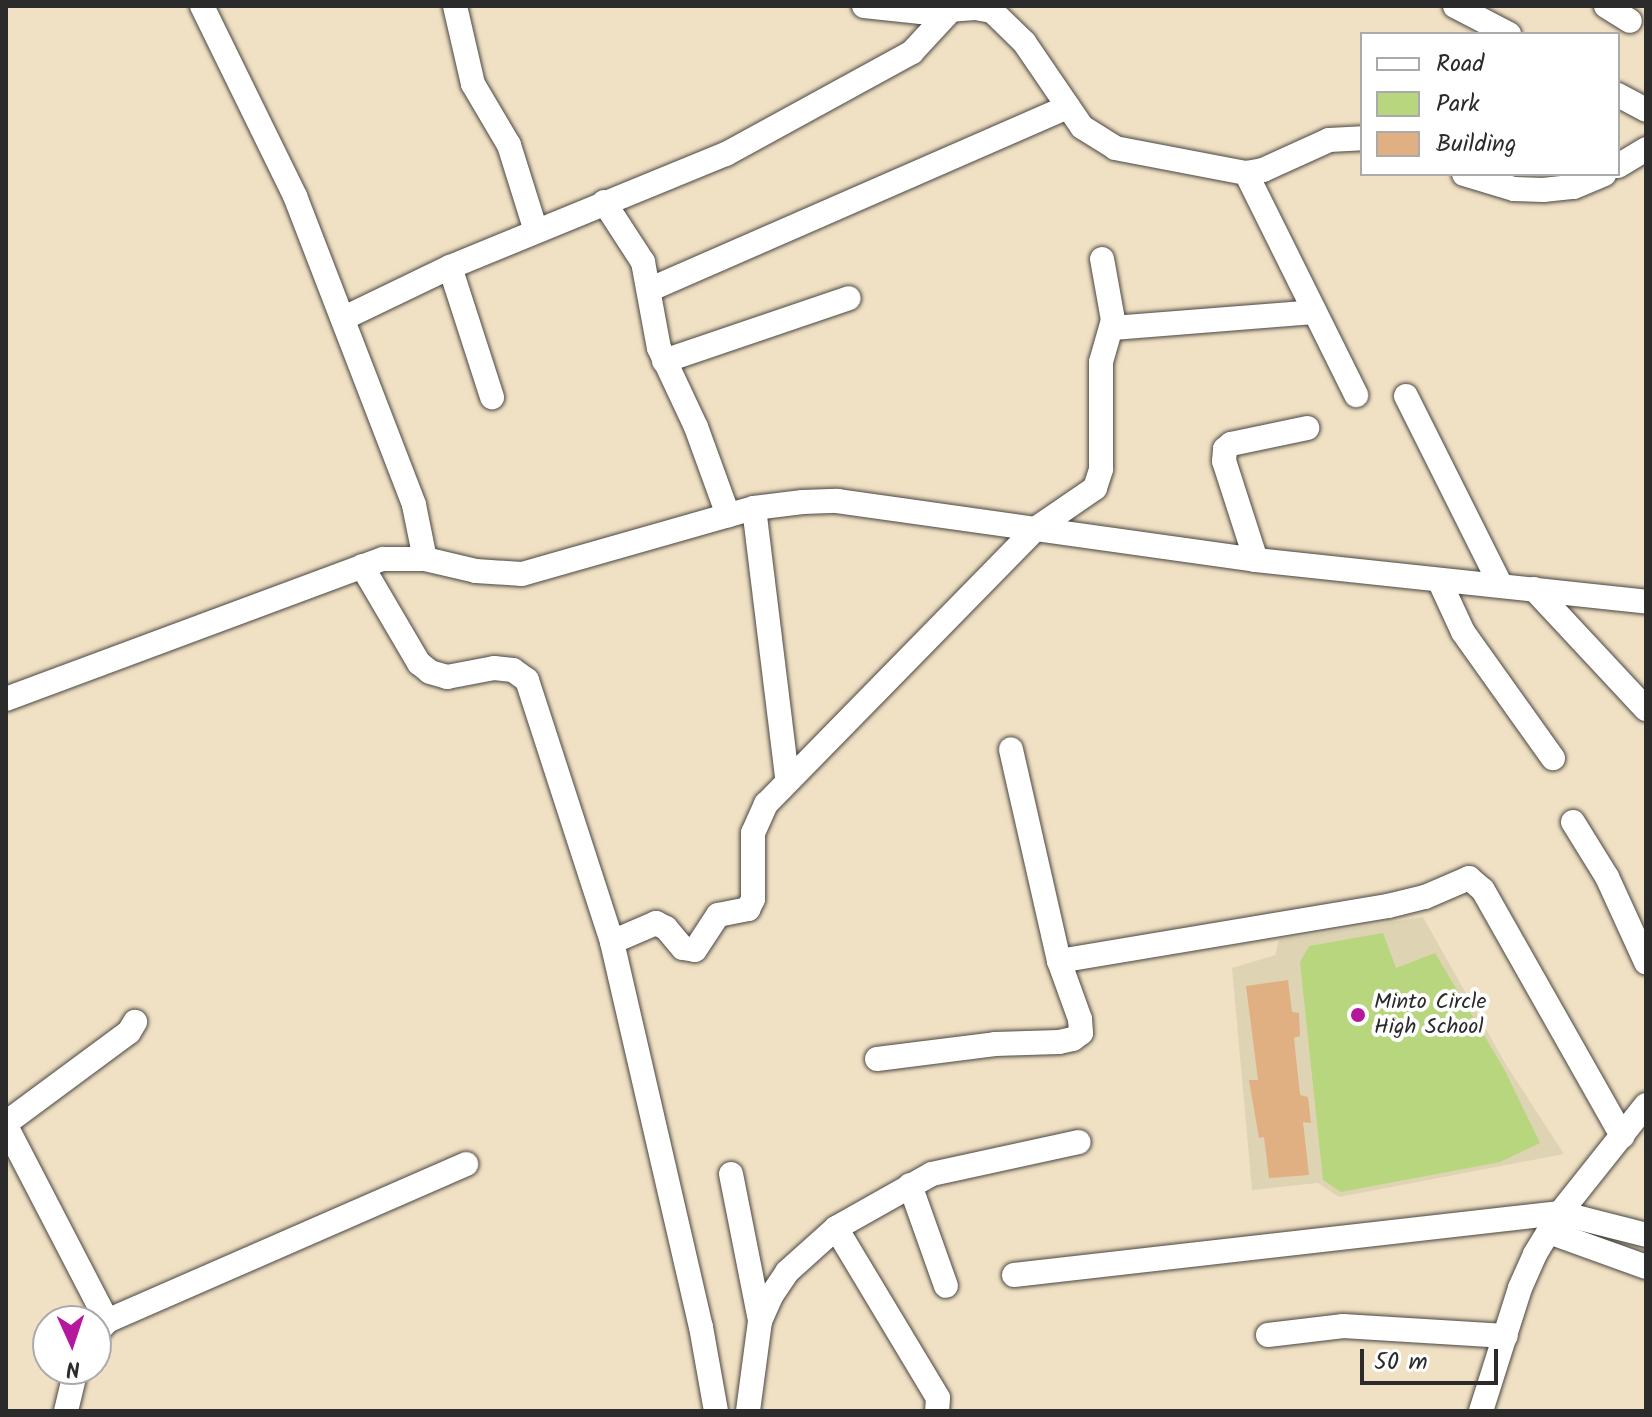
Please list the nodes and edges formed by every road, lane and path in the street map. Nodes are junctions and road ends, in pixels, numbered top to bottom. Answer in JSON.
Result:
{"nodes":[{"id":1,"x":202,"y":6,"type":"edge"},
{"id":2,"x":455,"y":6,"type":"edge"},
{"id":3,"x":864,"y":6,"type":"edge"},
{"id":4,"x":1455,"y":6,"type":"edge"},
{"id":5,"x":1606,"y":6,"type":"edge"},
{"id":6,"x":950,"y":11,"type":"junction"},
{"id":7,"x":1630,"y":21,"type":"dead end"},
{"id":8,"x":1505,"y":32,"type":"edge"},
{"id":9,"x":1620,"y":96,"type":"edge"},
{"id":10,"x":1068,"y":107,"type":"junction"},
{"id":11,"x":1646,"y":110,"type":"edge"},
{"id":12,"x":1360,"y":138,"type":"edge"},
{"id":13,"x":1646,"y":149,"type":"edge"},
{"id":14,"x":1620,"y":165,"type":"edge"},
{"id":15,"x":1246,"y":173,"type":"junction"},
{"id":16,"x":1471,"y":176,"type":"edge"},
{"id":17,"x":1599,"y":176,"type":"edge"},
{"id":18,"x":604,"y":202,"type":"junction"},
{"id":19,"x":536,"y":231,"type":"junction"},
{"id":20,"x":1102,"y":259,"type":"dead end"},
{"id":21,"x":450,"y":267,"type":"junction"},
{"id":22,"x":651,"y":289,"type":"junction"},
{"id":23,"x":849,"y":298,"type":"dead end"},
{"id":24,"x":1314,"y":312,"type":"junction"},
{"id":25,"x":344,"y":318,"type":"junction"},
{"id":26,"x":1112,"y":328,"type":"junction"},
{"id":27,"x":664,"y":361,"type":"junction"},
{"id":28,"x":1356,"y":395,"type":"dead end"},
{"id":29,"x":1406,"y":396,"type":"dead end"},
{"id":30,"x":492,"y":397,"type":"dead end"},
{"id":31,"x":1307,"y":428,"type":"dead end"},
{"id":32,"x":754,"y":508,"type":"junction"},
{"id":33,"x":728,"y":515,"type":"junction"},
{"id":34,"x":1034,"y":530,"type":"junction"},
{"id":35,"x":425,"y":559,"type":"junction"},
{"id":36,"x":1256,"y":560,"type":"junction"},
{"id":37,"x":362,"y":566,"type":"junction"},
{"id":38,"x":1439,"y":580,"type":"junction"},
{"id":39,"x":1501,"y":586,"type":"junction"},
{"id":40,"x":1534,"y":589,"type":"junction"},
{"id":41,"x":1646,"y":602,"type":"edge"},
{"id":42,"x":6,"y":699,"type":"edge"},
{"id":43,"x":1646,"y":709,"type":"edge"},
{"id":44,"x":1011,"y":749,"type":"dead end"},
{"id":45,"x":1553,"y":758,"type":"dead end"},
{"id":46,"x":787,"y":778,"type":"junction"},
{"id":47,"x":1573,"y":822,"type":"dead end"},
{"id":48,"x":612,"y":942,"type":"junction"},
{"id":49,"x":1059,"y":961,"type":"junction"},
{"id":50,"x":1646,"y":962,"type":"edge"},
{"id":51,"x":135,"y":1022,"type":"dead end"},
{"id":52,"x":877,"y":1059,"type":"dead end"},
{"id":53,"x":1646,"y":1105,"type":"edge"},
{"id":54,"x":6,"y":1124,"type":"edge"},
{"id":55,"x":1622,"y":1136,"type":"junction"},
{"id":56,"x":1079,"y":1142,"type":"dead end"},
{"id":57,"x":466,"y":1164,"type":"dead end"},
{"id":58,"x":731,"y":1174,"type":"dead end"},
{"id":59,"x":910,"y":1185,"type":"junction"},
{"id":60,"x":1554,"y":1222,"type":"junction"},
{"id":61,"x":836,"y":1228,"type":"junction"},
{"id":62,"x":1646,"y":1235,"type":"edge"},
{"id":63,"x":1646,"y":1267,"type":"edge"},
{"id":64,"x":1014,"y":1275,"type":"dead end"},
{"id":65,"x":946,"y":1286,"type":"dead end"},
{"id":66,"x":90,"y":1305,"type":"edge"},
{"id":67,"x":760,"y":1321,"type":"junction"},
{"id":68,"x":112,"y":1323,"type":"edge"},
{"id":69,"x":1268,"y":1335,"type":"dead end"},
{"id":70,"x":1506,"y":1336,"type":"junction"},
{"id":71,"x":72,"y":1385,"type":"edge"},
{"id":72,"x":66,"y":1411,"type":"edge"},
{"id":73,"x":716,"y":1411,"type":"edge"},
{"id":74,"x":748,"y":1411,"type":"edge"},
{"id":75,"x":937,"y":1411,"type":"edge"},
{"id":76,"x":1481,"y":1411,"type":"edge"}],
"edges":[{"from":1,"to":25,"type":"street"},
{"from":2,"to":19,"type":"street"},
{"from":3,"to":6,"type":"street"},
{"from":4,"to":8,"type":"street"},
{"from":5,"to":7,"type":"street"},
{"from":6,"to":10,"type":"street"},
{"from":6,"to":18,"type":"street"},
{"from":9,"to":11,"type":"street"},
{"from":10,"to":15,"type":"street"},
{"from":10,"to":22,"type":"street"},
{"from":12,"to":15,"type":"street"},
{"from":13,"to":14,"type":"street"},
{"from":15,"to":24,"type":"street"},
{"from":16,"to":17,"type":"street"},
{"from":18,"to":19,"type":"street"},
{"from":18,"to":22,"type":"street"},
{"from":19,"to":21,"type":"street"},
{"from":20,"to":26,"type":"street"},
{"from":21,"to":25,"type":"street"},
{"from":21,"to":30,"type":"street"},
{"from":22,"to":27,"type":"street"},
{"from":23,"to":27,"type":"street"},
{"from":24,"to":26,"type":"street"},
{"from":24,"to":28,"type":"street"},
{"from":25,"to":35,"type":"street"},
{"from":26,"to":34,"type":"street"},
{"from":27,"to":33,"type":"street"},
{"from":29,"to":39,"type":"street"},
{"from":31,"to":36,"type":"street"},
{"from":32,"to":33,"type":"street"},
{"from":32,"to":34,"type":"street"},
{"from":32,"to":46,"type":"street"},
{"from":33,"to":35,"type":"street"},
{"from":34,"to":36,"type":"street"},
{"from":34,"to":46,"type":"street"},
{"from":35,"to":37,"type":"street"},
{"from":36,"to":38,"type":"street"},
{"from":37,"to":42,"type":"street"},
{"from":37,"to":48,"type":"street"},
{"from":38,"to":39,"type":"street"},
{"from":38,"to":45,"type":"street"},
{"from":39,"to":40,"type":"street"},
{"from":40,"to":41,"type":"street"},
{"from":40,"to":43,"type":"street"},
{"from":44,"to":49,"type":"street"},
{"from":46,"to":48,"type":"street"},
{"from":47,"to":50,"type":"street"},
{"from":48,"to":73,"type":"street"},
{"from":49,"to":52,"type":"street"},
{"from":49,"to":55,"type":"street"},
{"from":51,"to":54,"type":"street"},
{"from":53,"to":55,"type":"street"},
{"from":54,"to":66,"type":"street"},
{"from":55,"to":60,"type":"street"},
{"from":56,"to":59,"type":"street"},
{"from":57,"to":68,"type":"street"},
{"from":58,"to":67,"type":"street"},
{"from":59,"to":61,"type":"street"},
{"from":59,"to":65,"type":"street"},
{"from":60,"to":62,"type":"street"},
{"from":60,"to":63,"type":"street"},
{"from":60,"to":64,"type":"street"},
{"from":60,"to":70,"type":"street"},
{"from":61,"to":67,"type":"street"},
{"from":61,"to":75,"type":"street"},
{"from":67,"to":74,"type":"street"},
{"from":69,"to":70,"type":"street"},
{"from":70,"to":76,"type":"street"},
{"from":71,"to":72,"type":"street"}]}
